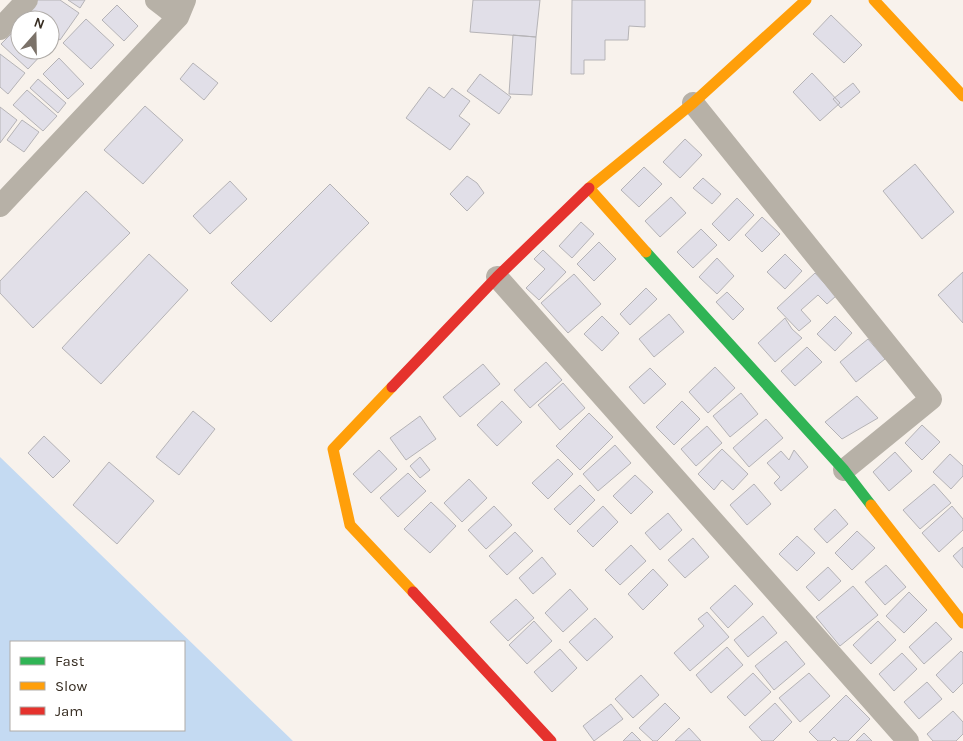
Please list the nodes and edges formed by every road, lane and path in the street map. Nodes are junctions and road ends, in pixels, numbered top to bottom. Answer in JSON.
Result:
{"nodes":[{"id":1,"x":27,"y":0,"type":"edge"},
{"id":2,"x":156,"y":0,"type":"edge"},
{"id":3,"x":806,"y":0,"type":"edge"},
{"id":4,"x":874,"y":0,"type":"edge"},
{"id":5,"x":182,"y":9,"type":"edge"},
{"id":6,"x":0,"y":29,"type":"edge"},
{"id":7,"x":963,"y":96,"type":"edge"},
{"id":8,"x":693,"y":103,"type":"junction"},
{"id":9,"x":590,"y":188,"type":"junction"},
{"id":10,"x":0,"y":206,"type":"edge"},
{"id":11,"x":497,"y":277,"type":"junction"},
{"id":12,"x":844,"y":470,"type":"junction"},
{"id":13,"x":963,"y":623,"type":"edge"},
{"id":14,"x":551,"y":741,"type":"edge"},
{"id":15,"x":908,"y":741,"type":"edge"}],
"edges":[{"from":1,"to":6,"type":"street"},
{"from":2,"to":5,"type":"street"},
{"from":3,"to":8,"type":"street"},
{"from":4,"to":7,"type":"street"},
{"from":5,"to":10,"type":"street"},
{"from":8,"to":9,"type":"street"},
{"from":8,"to":12,"type":"street"},
{"from":9,"to":11,"type":"street"},
{"from":9,"to":12,"type":"street"},
{"from":11,"to":14,"type":"street"},
{"from":11,"to":15,"type":"street"},
{"from":12,"to":13,"type":"street"}]}
